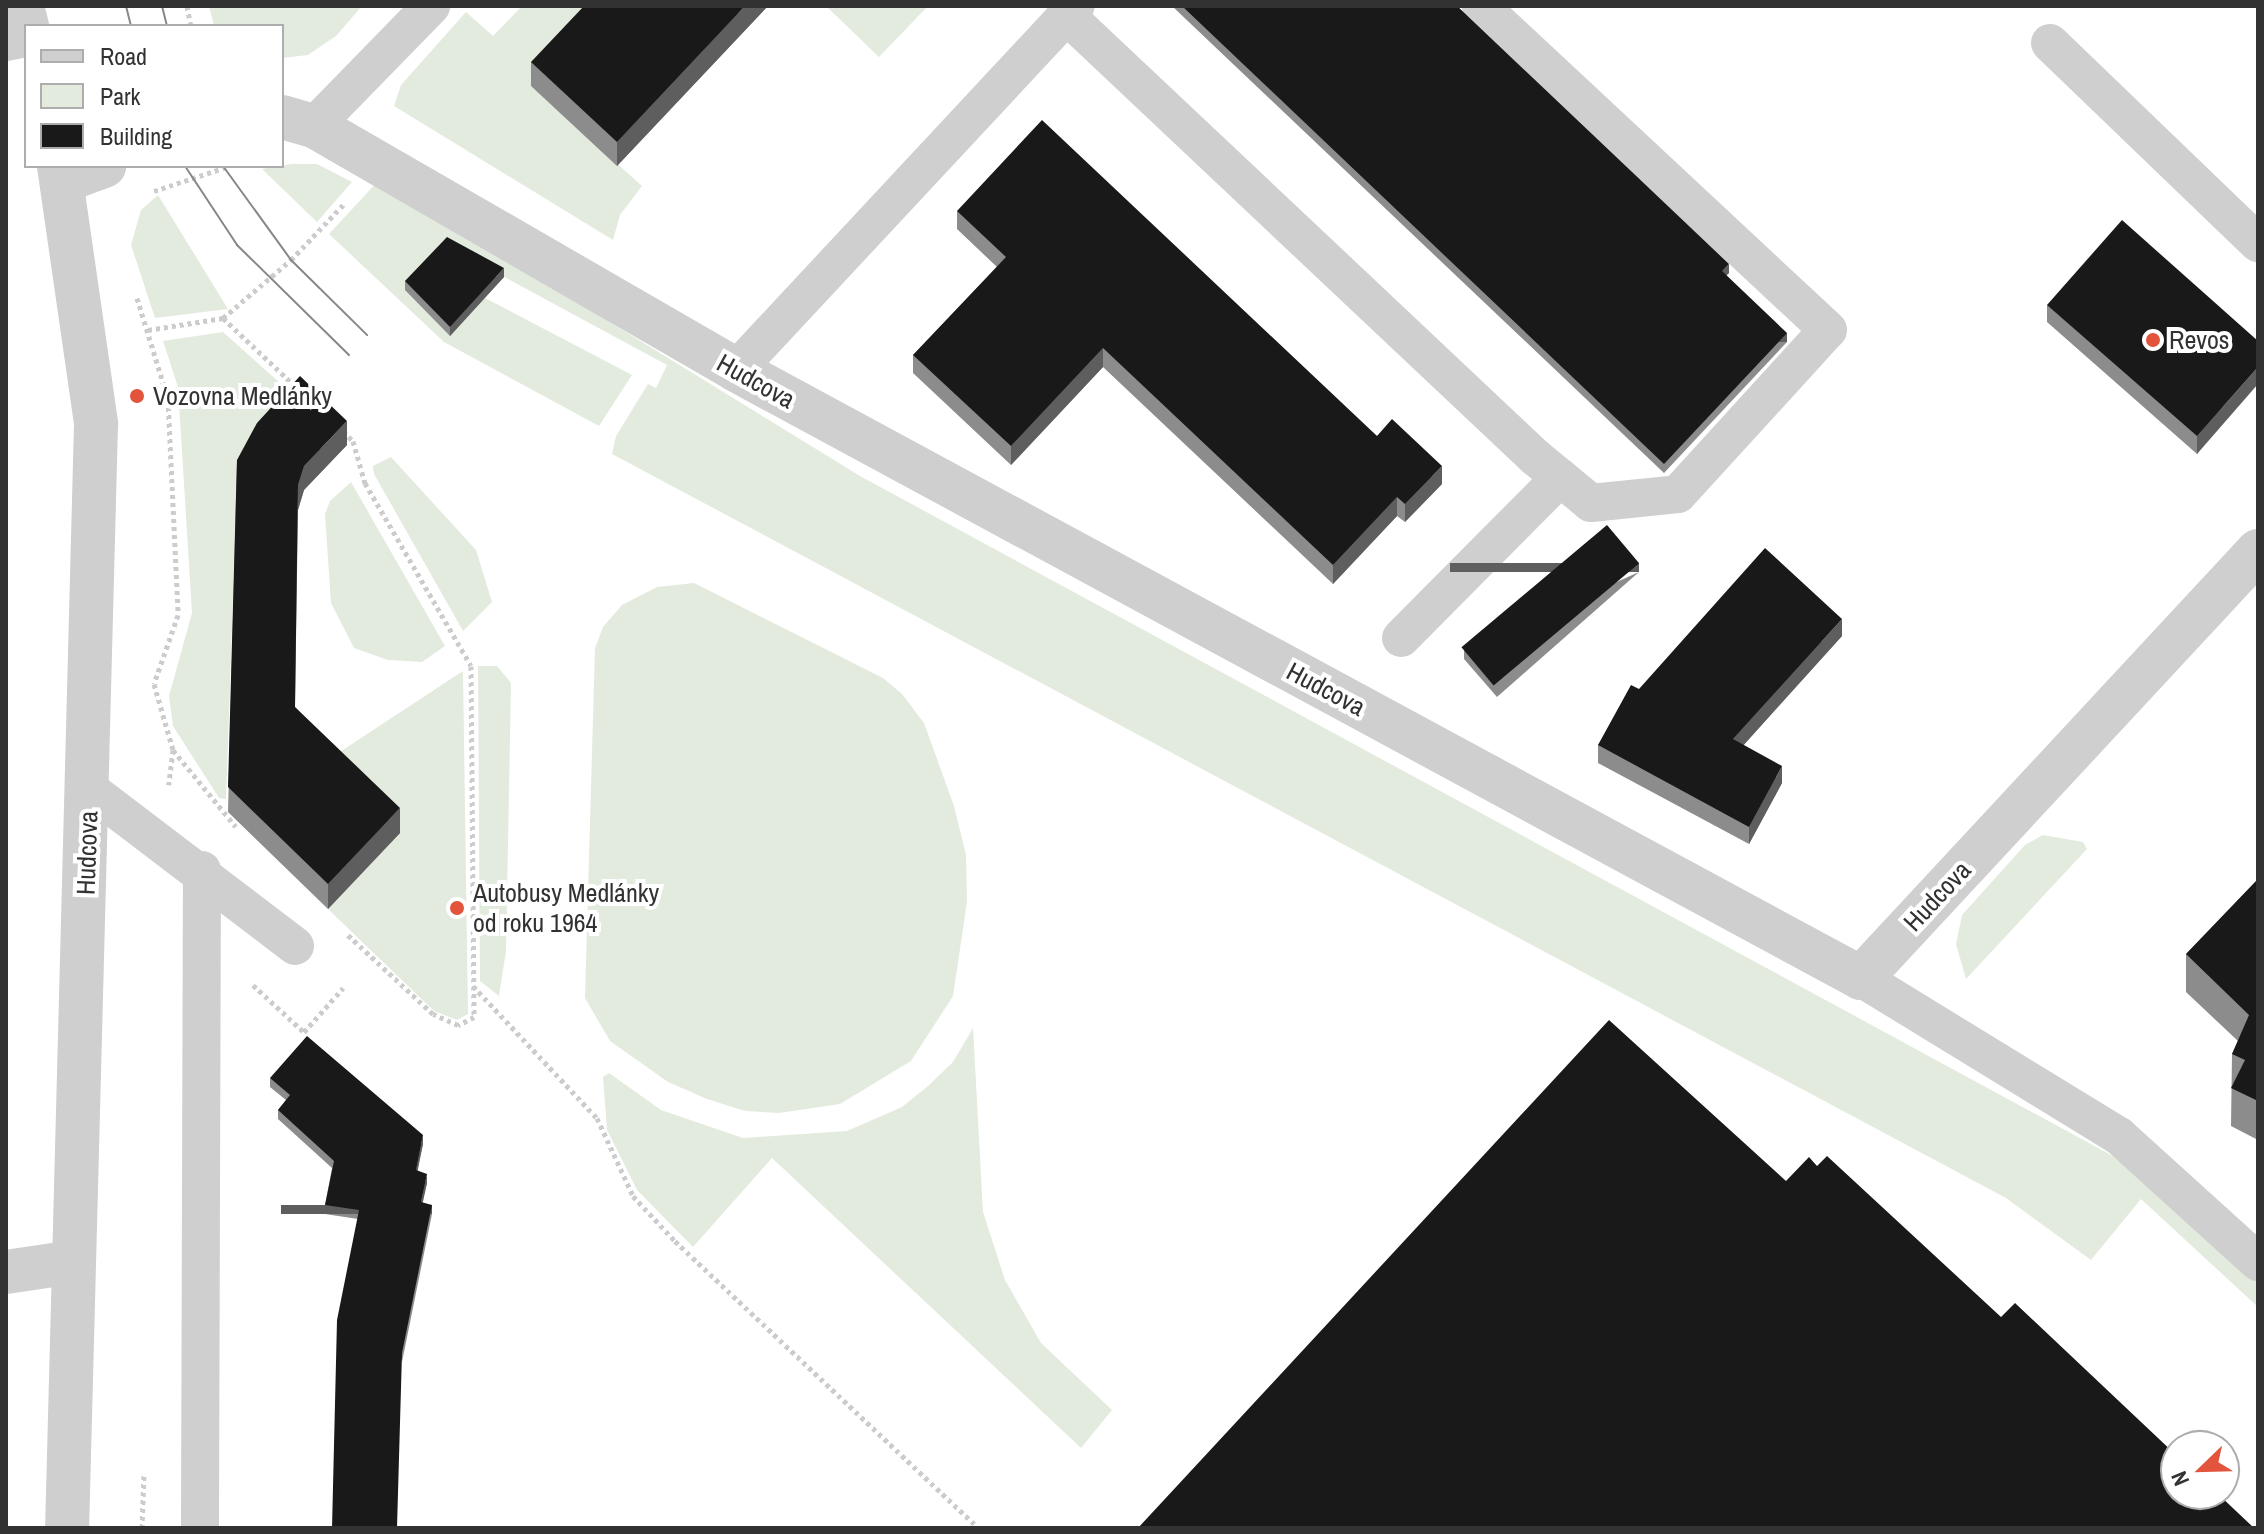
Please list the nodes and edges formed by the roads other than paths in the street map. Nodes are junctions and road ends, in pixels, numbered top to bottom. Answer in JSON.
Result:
{"nodes":[{"id":1,"x":431,"y":6,"type":"edge"},
{"id":2,"x":1481,"y":6,"type":"edge"},
{"id":3,"x":1072,"y":11,"type":"edge"},
{"id":4,"x":2050,"y":43,"type":"dead end"},
{"id":5,"x":298,"y":122,"type":"edge"},
{"id":6,"x":93,"y":168,"type":"edge"},
{"id":7,"x":61,"y":174,"type":"edge"},
{"id":8,"x":2258,"y":243,"type":"edge"},
{"id":9,"x":736,"y":370,"type":"junction"},
{"id":10,"x":1560,"y":478,"type":"junction"},
{"id":11,"x":2258,"y":551,"type":"edge"},
{"id":12,"x":1401,"y":638,"type":"dead end"},
{"id":13,"x":89,"y":789,"type":"junction"},
{"id":14,"x":202,"y":870,"type":"junction"},
{"id":15,"x":295,"y":946,"type":"dead end"},
{"id":16,"x":1861,"y":978,"type":"junction"},
{"id":17,"x":73,"y":1262,"type":"junction"},
{"id":18,"x":2258,"y":1262,"type":"edge"},
{"id":19,"x":6,"y":1272,"type":"edge"},
{"id":20,"x":67,"y":1528,"type":"edge"},
{"id":21,"x":200,"y":1528,"type":"edge"}],
"edges":[{"from":1,"to":5,"type":"lane"},
{"from":2,"to":10,"type":"lane"},
{"from":3,"to":9,"type":"lane"},
{"from":3,"to":10,"type":"lane"},
{"from":4,"to":8,"type":"lane"},
{"from":5,"to":9,"type":"street","name":"Hudcova"},
{"from":6,"to":7,"type":"street","name":"Hudcova"},
{"from":7,"to":13,"type":"street","name":"Hudcova"},
{"from":9,"to":16,"type":"street","name":"Hudcova"},
{"from":10,"to":12,"type":"lane"},
{"from":11,"to":16,"type":"street","name":"Hudcova"},
{"from":13,"to":14,"type":"lane"},
{"from":13,"to":17,"type":"street","name":"Hudcova"},
{"from":14,"to":15,"type":"lane"},
{"from":14,"to":21,"type":"lane"},
{"from":16,"to":18,"type":"lane"},
{"from":17,"to":19,"type":"street"},
{"from":17,"to":20,"type":"street","name":"Hudcova"}]}
